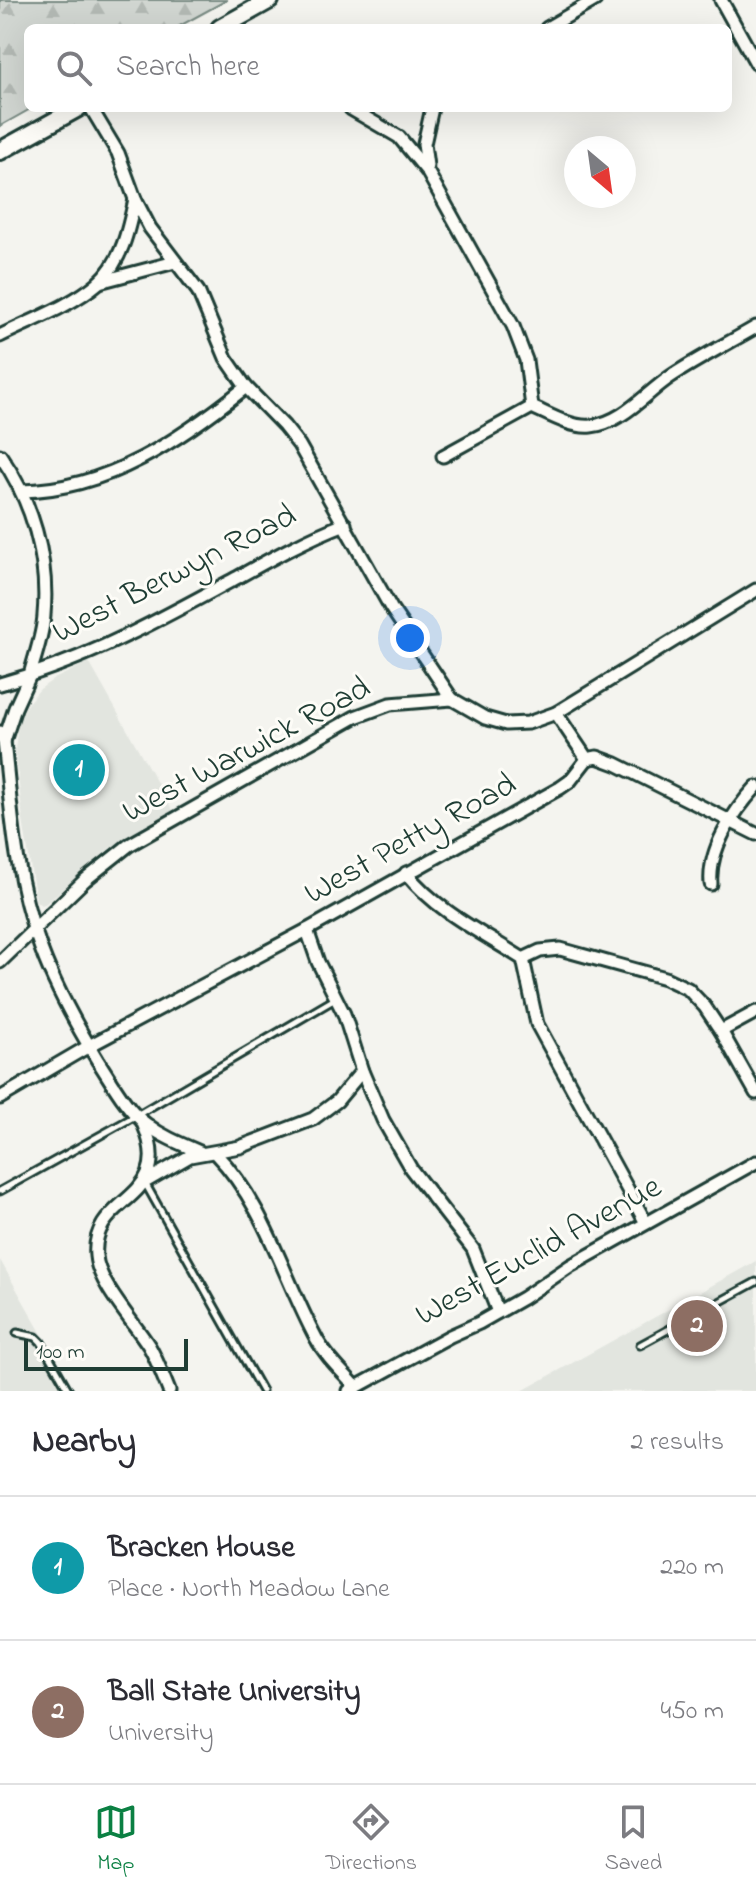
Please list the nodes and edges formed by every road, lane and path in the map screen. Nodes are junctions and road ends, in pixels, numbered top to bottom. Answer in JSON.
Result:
{"nodes":[{"id":1,"x":270,"y":0,"type":"edge"},
{"id":2,"x":595,"y":0,"type":"edge"},
{"id":3,"x":721,"y":1,"type":"edge"},
{"id":4,"x":231,"y":24,"type":"edge"},
{"id":5,"x":554,"y":24,"type":"edge"},
{"id":6,"x":756,"y":63,"type":"edge"},
{"id":7,"x":71,"y":112,"type":"edge"},
{"id":8,"x":93,"y":112,"type":"edge"},
{"id":9,"x":358,"y":112,"type":"edge"},
{"id":10,"x":431,"y":112,"type":"edge"},
{"id":11,"x":0,"y":151,"type":"edge"},
{"id":12,"x":427,"y":171,"type":"junction"},
{"id":13,"x":135,"y":199,"type":"junction"},
{"id":14,"x":175,"y":262,"type":"junction"},
{"id":15,"x":99,"y":282,"type":"junction"},
{"id":16,"x":756,"y":327,"type":"edge"},
{"id":17,"x":0,"y":336,"type":"edge"},
{"id":18,"x":246,"y":387,"type":"junction"},
{"id":19,"x":532,"y":407,"type":"junction"},
{"id":20,"x":0,"y":455,"type":"edge"},
{"id":21,"x":443,"y":456,"type":"dead end"},
{"id":22,"x":21,"y":491,"type":"junction"},
{"id":23,"x":345,"y":524,"type":"junction"},
{"id":24,"x":756,"y":590,"type":"edge"},
{"id":25,"x":30,"y":675,"type":"junction"},
{"id":26,"x":0,"y":684,"type":"edge"},
{"id":27,"x":452,"y":699,"type":"junction"},
{"id":28,"x":556,"y":713,"type":"junction"},
{"id":29,"x":2,"y":737,"type":"edge"},
{"id":30,"x":587,"y":759,"type":"junction"},
{"id":31,"x":756,"y":787,"type":"edge"},
{"id":32,"x":730,"y":821,"type":"junction"},
{"id":33,"x":756,"y":834,"type":"edge"},
{"id":34,"x":406,"y":873,"type":"junction"},
{"id":35,"x":711,"y":884,"type":"dead end"},
{"id":36,"x":307,"y":930,"type":"junction"},
{"id":37,"x":35,"y":931,"type":"junction"},
{"id":38,"x":523,"y":959,"type":"junction"},
{"id":39,"x":0,"y":962,"type":"edge"},
{"id":40,"x":336,"y":998,"type":"junction"},
{"id":41,"x":756,"y":1012,"type":"edge"},
{"id":42,"x":721,"y":1031,"type":"junction"},
{"id":43,"x":89,"y":1046,"type":"junction"},
{"id":44,"x":362,"y":1071,"type":"junction"},
{"id":45,"x":756,"y":1093,"type":"edge"},
{"id":46,"x":0,"y":1098,"type":"edge"},
{"id":47,"x":140,"y":1119,"type":"junction"},
{"id":48,"x":200,"y":1152,"type":"junction"},
{"id":49,"x":215,"y":1153,"type":"junction"},
{"id":50,"x":756,"y":1162,"type":"edge"},
{"id":51,"x":145,"y":1183,"type":"junction"},
{"id":52,"x":0,"y":1191,"type":"edge"},
{"id":53,"x":646,"y":1223,"type":"junction"},
{"id":54,"x":756,"y":1282,"type":"edge"},
{"id":55,"x":498,"y":1312,"type":"junction"},
{"id":56,"x":17,"y":1333,"type":"dead end"},
{"id":57,"x":640,"y":1345,"type":"dead end"},
{"id":58,"x":352,"y":1389,"type":"edge"},
{"id":59,"x":69,"y":1391,"type":"edge"},
{"id":60,"x":169,"y":1391,"type":"edge"},
{"id":61,"x":262,"y":1391,"type":"edge"}],
"edges":[{"from":1,"to":4,"type":"street"},
{"from":2,"to":5,"type":"street"},
{"from":3,"to":6,"type":"street"},
{"from":7,"to":11,"type":"street"},
{"from":8,"to":13,"type":"street"},
{"from":9,"to":12,"type":"street"},
{"from":10,"to":12,"type":"street"},
{"from":12,"to":19,"type":"street"},
{"from":13,"to":14,"type":"street"},
{"from":13,"to":15,"type":"street"},
{"from":14,"to":15,"type":"street"},
{"from":14,"to":18,"type":"street"},
{"from":15,"to":17,"type":"street"},
{"from":16,"to":19,"type":"street"},
{"from":18,"to":22,"type":"street"},
{"from":18,"to":23,"type":"street"},
{"from":19,"to":21,"type":"street"},
{"from":20,"to":22,"type":"street"},
{"from":22,"to":25,"type":"street"},
{"from":23,"to":25,"type":"street","name":"West Berwyn Road"},
{"from":23,"to":27,"type":"street"},
{"from":24,"to":28,"type":"street"},
{"from":25,"to":26,"type":"street","name":"West Berwyn Road"},
{"from":25,"to":29,"type":"street","name":"West Berwyn Road"},
{"from":27,"to":28,"type":"street"},
{"from":27,"to":37,"type":"street","name":"West Warwick Road"},
{"from":28,"to":30,"type":"street"},
{"from":29,"to":37,"type":"street"},
{"from":30,"to":32,"type":"street"},
{"from":30,"to":34,"type":"street","name":"West Petty Road"},
{"from":31,"to":32,"type":"street"},
{"from":32,"to":33,"type":"street"},
{"from":32,"to":35,"type":"street"},
{"from":34,"to":36,"type":"street","name":"West Petty Road"},
{"from":34,"to":38,"type":"street"},
{"from":36,"to":40,"type":"street"},
{"from":36,"to":43,"type":"street","name":"West Petty Road"},
{"from":37,"to":39,"type":"street","name":"West Warwick Road"},
{"from":37,"to":43,"type":"street"},
{"from":38,"to":42,"type":"street"},
{"from":38,"to":53,"type":"street"},
{"from":40,"to":44,"type":"street"},
{"from":40,"to":47,"type":"lane"},
{"from":41,"to":42,"type":"street"},
{"from":42,"to":45,"type":"street"},
{"from":43,"to":46,"type":"street","name":"West Petty Road"},
{"from":43,"to":47,"type":"street"},
{"from":44,"to":49,"type":"street"},
{"from":44,"to":55,"type":"street"},
{"from":47,"to":48,"type":"street"},
{"from":47,"to":51,"type":"street"},
{"from":47,"to":52,"type":"lane"},
{"from":48,"to":49,"type":"street"},
{"from":48,"to":51,"type":"street"},
{"from":49,"to":58,"type":"street"},
{"from":50,"to":53,"type":"street","name":"West Euclid Avenue"},
{"from":51,"to":60,"type":"street"},
{"from":51,"to":61,"type":"lane"},
{"from":53,"to":55,"type":"street","name":"West Euclid Avenue"},
{"from":54,"to":57,"type":"lane"},
{"from":55,"to":58,"type":"street","name":"West Euclid Avenue"},
{"from":56,"to":59,"type":"lane"}]}
